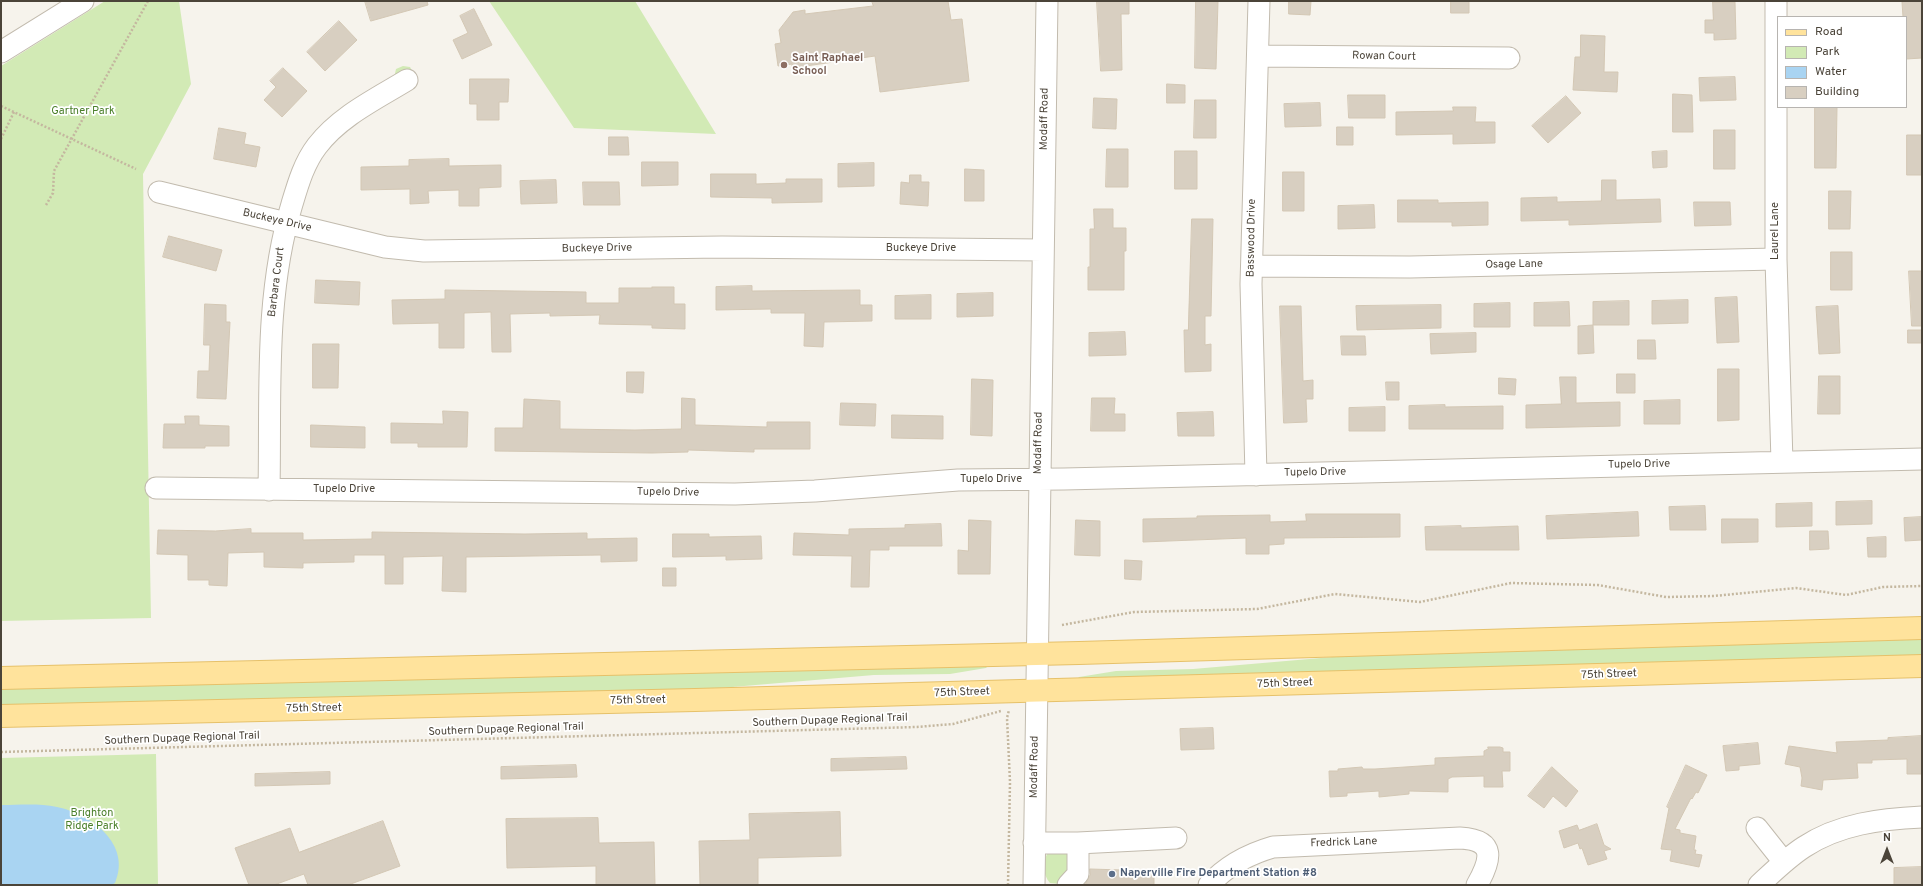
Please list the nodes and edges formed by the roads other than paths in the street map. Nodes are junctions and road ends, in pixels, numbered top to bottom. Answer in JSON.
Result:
{"nodes":[{"id":1,"x":83,"y":1,"type":"edge"},
{"id":2,"x":1047,"y":1,"type":"edge"},
{"id":3,"x":1259,"y":1,"type":"edge"},
{"id":4,"x":1776,"y":1,"type":"edge"},
{"id":5,"x":1,"y":52,"type":"edge"},
{"id":6,"x":1259,"y":56,"type":"junction"},
{"id":7,"x":1509,"y":58,"type":"dead end"},
{"id":8,"x":407,"y":80,"type":"dead end"},
{"id":9,"x":159,"y":192,"type":"dead end"},
{"id":10,"x":286,"y":224,"type":"junction"},
{"id":11,"x":1042,"y":250,"type":"junction"},
{"id":12,"x":1776,"y":259,"type":"junction"},
{"id":13,"x":1252,"y":266,"type":"junction"},
{"id":14,"x":1922,"y":459,"type":"edge"},
{"id":15,"x":1782,"y":462,"type":"junction"},
{"id":16,"x":1256,"y":475,"type":"junction"},
{"id":17,"x":1039,"y":480,"type":"junction"},
{"id":18,"x":156,"y":488,"type":"dead end"},
{"id":19,"x":269,"y":490,"type":"junction"},
{"id":20,"x":1922,"y":628,"type":"edge"},
{"id":21,"x":1037,"y":654,"type":"junction"},
{"id":22,"x":1922,"y":666,"type":"edge"},
{"id":23,"x":1,"y":678,"type":"edge"},
{"id":24,"x":1036,"y":691,"type":"junction"},
{"id":25,"x":1,"y":716,"type":"edge"},
{"id":26,"x":1922,"y":817,"type":"edge"},
{"id":27,"x":1757,"y":828,"type":"dead end"},
{"id":28,"x":1176,"y":838,"type":"dead end"},
{"id":29,"x":1034,"y":843,"type":"junction"},
{"id":30,"x":1078,"y":843,"type":"junction"},
{"id":31,"x":1784,"y":862,"type":"junction"},
{"id":32,"x":1034,"y":885,"type":"edge"},
{"id":33,"x":1068,"y":885,"type":"edge"},
{"id":34,"x":1209,"y":885,"type":"edge"},
{"id":35,"x":1477,"y":885,"type":"edge"},
{"id":36,"x":1759,"y":885,"type":"edge"}],
"edges":[{"from":1,"to":5,"type":"street"},
{"from":2,"to":11,"type":"street","name":"Modaff Road"},
{"from":3,"to":6,"type":"street","name":"Basswood Drive"},
{"from":4,"to":12,"type":"street","name":"Laurel Lane"},
{"from":6,"to":7,"type":"street","name":"Rowan Court"},
{"from":6,"to":13,"type":"street","name":"Basswood Drive"},
{"from":8,"to":10,"type":"street","name":"Barbara Court"},
{"from":9,"to":10,"type":"street","name":"Buckeye Drive"},
{"from":10,"to":11,"type":"street","name":"Buckeye Drive"},
{"from":10,"to":19,"type":"street","name":"Barbara Court"},
{"from":11,"to":17,"type":"street","name":"Modaff Road"},
{"from":12,"to":13,"type":"street","name":"Osage Lane"},
{"from":12,"to":15,"type":"street","name":"Laurel Lane"},
{"from":13,"to":16,"type":"street","name":"Basswood Drive"},
{"from":14,"to":15,"type":"street","name":"Tupelo Drive"},
{"from":15,"to":16,"type":"street","name":"Tupelo Drive"},
{"from":16,"to":17,"type":"street","name":"Tupelo Drive"},
{"from":17,"to":19,"type":"street","name":"Tupelo Drive"},
{"from":17,"to":21,"type":"street","name":"Modaff Road"},
{"from":18,"to":19,"type":"street","name":"Tupelo Drive"},
{"from":20,"to":21,"type":"main road"},
{"from":21,"to":23,"type":"main road"},
{"from":21,"to":24,"type":"street","name":"Modaff Road"},
{"from":22,"to":24,"type":"main road","name":"75th Street"},
{"from":24,"to":25,"type":"main road","name":"75th Street"},
{"from":24,"to":29,"type":"street","name":"Modaff Road"},
{"from":26,"to":31,"type":"street"},
{"from":27,"to":31,"type":"street"},
{"from":28,"to":30,"type":"street"},
{"from":29,"to":30,"type":"street"},
{"from":29,"to":32,"type":"street","name":"Modaff Road"},
{"from":30,"to":33,"type":"street"},
{"from":31,"to":36,"type":"street"},
{"from":34,"to":35,"type":"street","name":"Fredrick Lane"}]}
